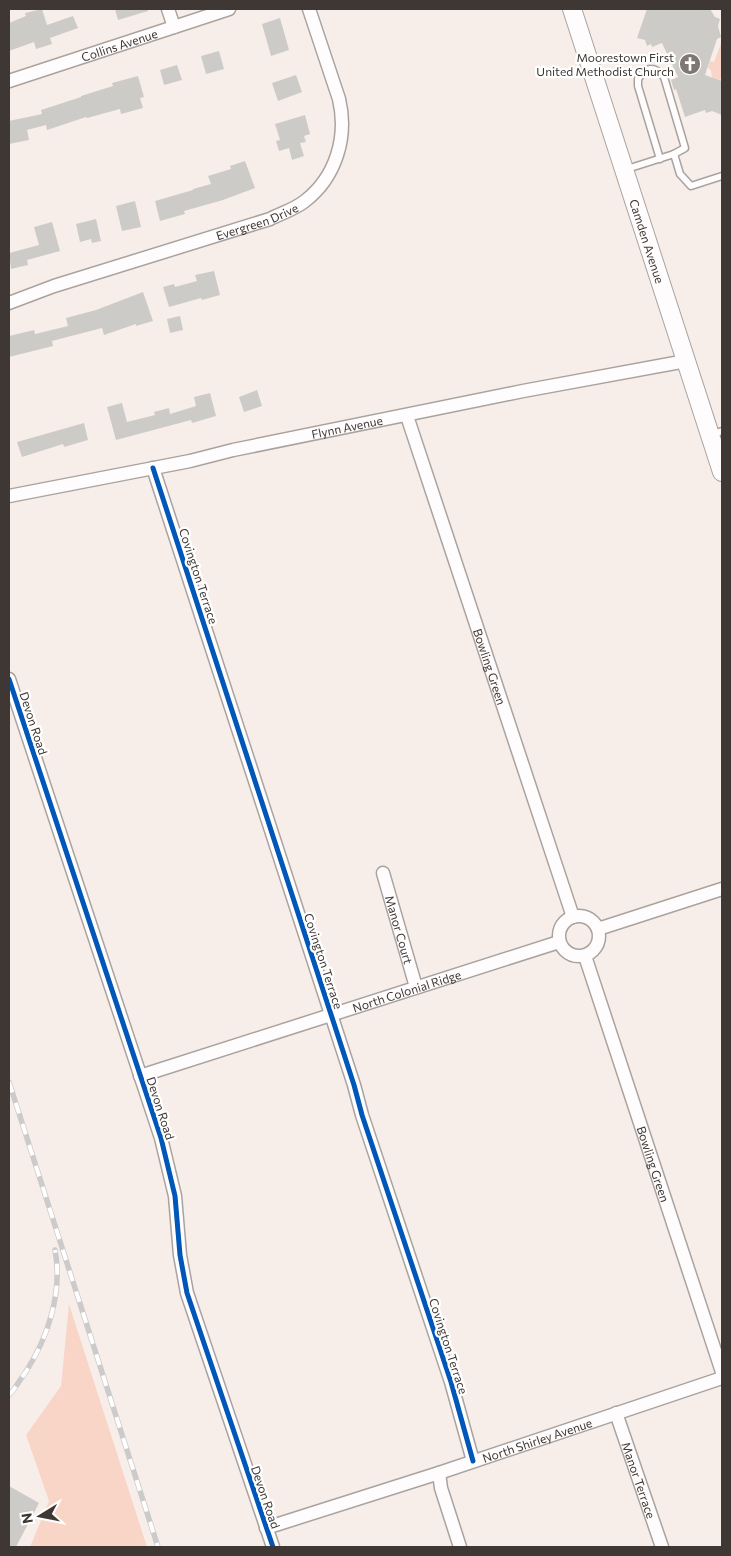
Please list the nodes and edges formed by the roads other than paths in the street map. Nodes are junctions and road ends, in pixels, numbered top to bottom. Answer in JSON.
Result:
{"nodes":[{"id":1,"x":168,"y":9,"type":"edge"},
{"id":2,"x":229,"y":9,"type":"edge"},
{"id":3,"x":309,"y":9,"type":"edge"},
{"id":4,"x":572,"y":9,"type":"edge"},
{"id":5,"x":174,"y":27,"type":"junction"},
{"id":6,"x":9,"y":81,"type":"edge"},
{"id":7,"x":674,"y":154,"type":"junction"},
{"id":8,"x":660,"y":159,"type":"junction"},
{"id":9,"x":625,"y":170,"type":"junction"},
{"id":10,"x":722,"y":176,"type":"edge"},
{"id":11,"x":9,"y":303,"type":"edge"},
{"id":12,"x":686,"y":361,"type":"junction"},
{"id":13,"x":407,"y":416,"type":"junction"},
{"id":14,"x":716,"y":433,"type":"edge"},
{"id":15,"x":153,"y":468,"type":"junction"},
{"id":16,"x":722,"y":472,"type":"edge"},
{"id":17,"x":9,"y":496,"type":"edge"},
{"id":18,"x":9,"y":679,"type":"edge"},
{"id":19,"x":382,"y":873,"type":"dead end"},
{"id":20,"x":722,"y":889,"type":"edge"},
{"id":21,"x":573,"y":917,"type":"junction"},
{"id":22,"x":598,"y":929,"type":"junction"},
{"id":23,"x":559,"y":942,"type":"junction"},
{"id":24,"x":585,"y":956,"type":"junction"},
{"id":25,"x":416,"y":988,"type":"junction"},
{"id":26,"x":331,"y":1015,"type":"junction"},
{"id":27,"x":140,"y":1076,"type":"junction"},
{"id":28,"x":722,"y":1372,"type":"edge"},
{"id":29,"x":722,"y":1378,"type":"edge"},
{"id":30,"x":616,"y":1413,"type":"junction"},
{"id":31,"x":473,"y":1461,"type":"junction"},
{"id":32,"x":438,"y":1473,"type":"junction"},
{"id":33,"x":266,"y":1528,"type":"junction"},
{"id":34,"x":273,"y":1547,"type":"edge"},
{"id":35,"x":460,"y":1547,"type":"edge"},
{"id":36,"x":662,"y":1547,"type":"edge"}],
"edges":[{"from":1,"to":5,"type":"street"},
{"from":2,"to":5,"type":"street","name":"Collins Avenue"},
{"from":3,"to":11,"type":"street","name":"Evergreen Drive"},
{"from":4,"to":9,"type":"main road","name":"Camden Avenue"},
{"from":5,"to":6,"type":"street","name":"Collins Avenue"},
{"from":7,"to":8,"type":"lane"},
{"from":7,"to":8,"type":"lane"},
{"from":7,"to":10,"type":"lane"},
{"from":8,"to":9,"type":"lane"},
{"from":9,"to":12,"type":"main road","name":"Camden Avenue"},
{"from":12,"to":13,"type":"street","name":"Flynn Avenue"},
{"from":12,"to":14,"type":"main road","name":"Camden Avenue"},
{"from":13,"to":15,"type":"street","name":"Flynn Avenue"},
{"from":13,"to":21,"type":"street","name":"Bowling Green"},
{"from":14,"to":16,"type":"main road","name":"Camden Avenue"},
{"from":15,"to":17,"type":"street","name":"Flynn Avenue"},
{"from":15,"to":26,"type":"street","name":"Covington Terrace"},
{"from":18,"to":27,"type":"street","name":"Devon Road"},
{"from":19,"to":25,"type":"street","name":"Manor Court"},
{"from":20,"to":22,"type":"street"},
{"from":21,"to":22,"type":"street"},
{"from":21,"to":23,"type":"street"},
{"from":22,"to":24,"type":"street"},
{"from":23,"to":24,"type":"street"},
{"from":23,"to":25,"type":"street","name":"North Colonial Ridge"},
{"from":24,"to":28,"type":"street","name":"Bowling Green"},
{"from":25,"to":26,"type":"street","name":"North Colonial Ridge"},
{"from":26,"to":27,"type":"street","name":"North Colonial Ridge"},
{"from":26,"to":31,"type":"street","name":"Covington Terrace"},
{"from":27,"to":33,"type":"street","name":"Devon Road"},
{"from":29,"to":30,"type":"street","name":"North Shirley Avenue"},
{"from":30,"to":31,"type":"street","name":"North Shirley Avenue"},
{"from":30,"to":36,"type":"street","name":"Manor Terrace"},
{"from":31,"to":32,"type":"street","name":"North Shirley Avenue"},
{"from":32,"to":33,"type":"street","name":"North Shirley Avenue"},
{"from":32,"to":35,"type":"street"},
{"from":33,"to":34,"type":"street","name":"Devon Road"}]}
